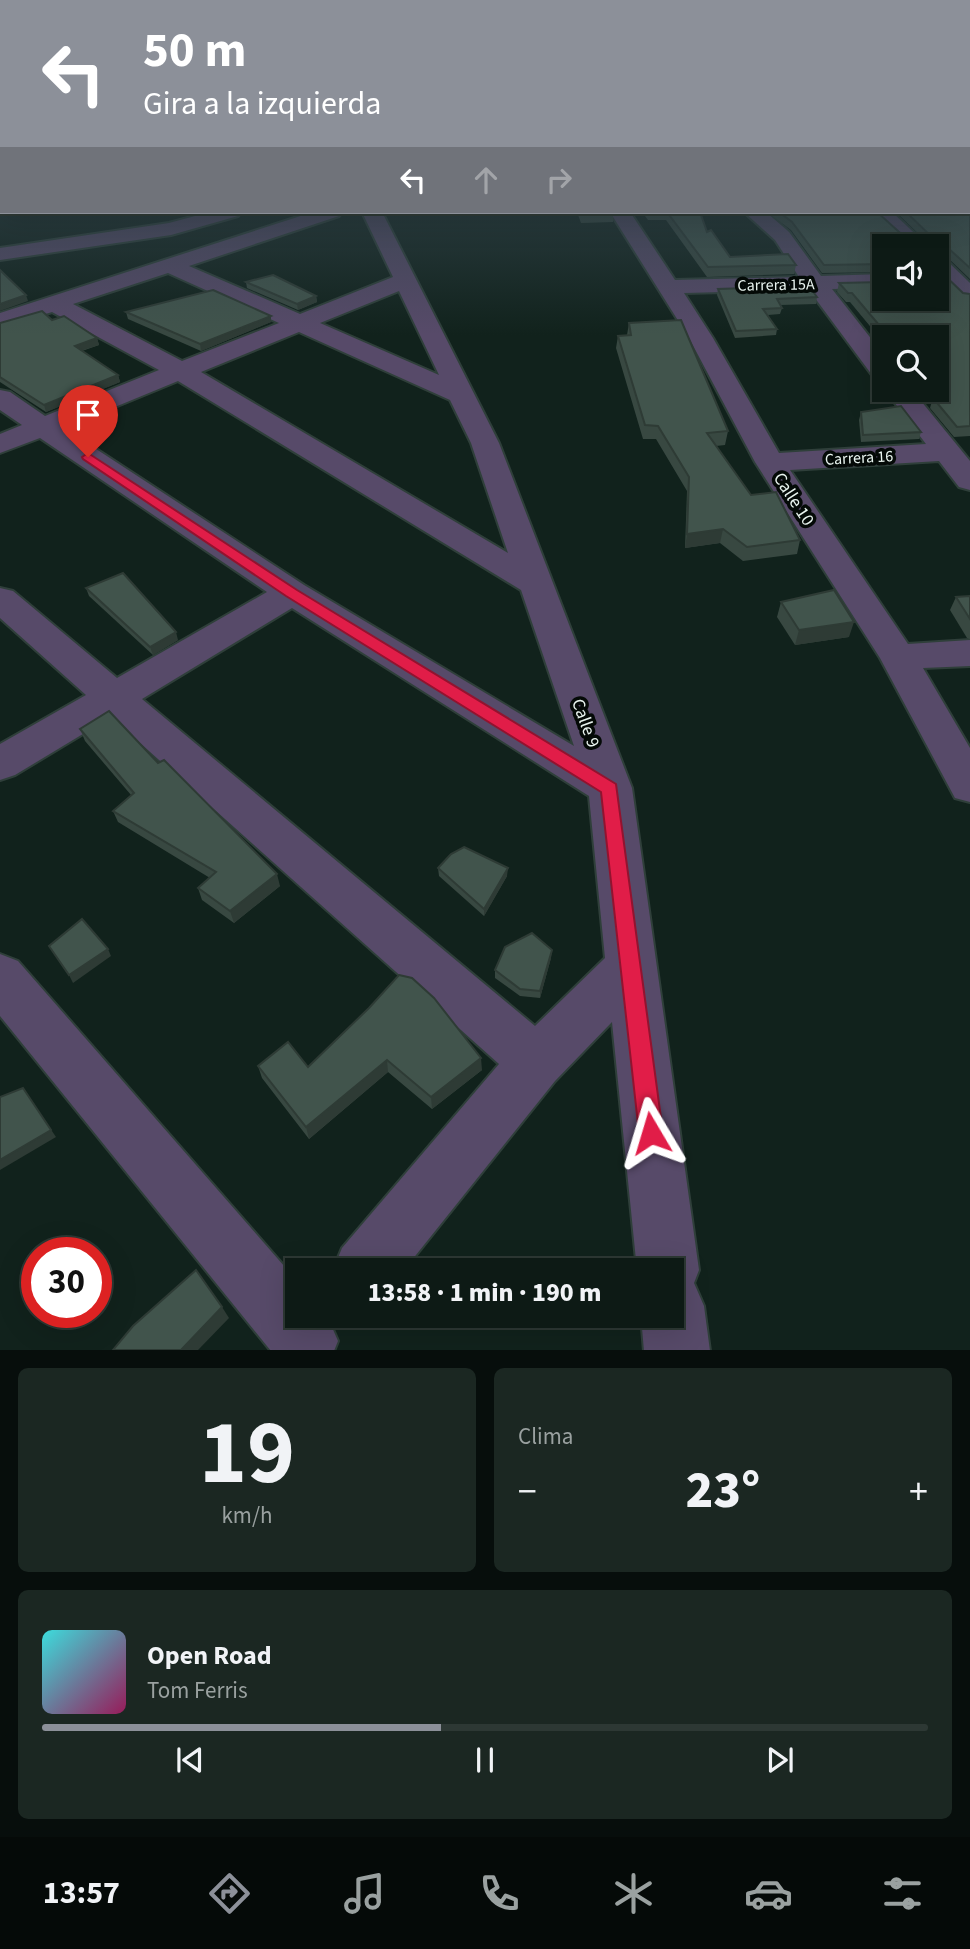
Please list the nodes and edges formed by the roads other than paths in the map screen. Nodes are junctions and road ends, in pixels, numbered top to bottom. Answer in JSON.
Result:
{"nodes":[{"id":1,"x":224,"y":214,"type":"edge"},
{"id":2,"x":326,"y":214,"type":"edge"},
{"id":3,"x":373,"y":214,"type":"edge"},
{"id":4,"x":621,"y":214,"type":"edge"},
{"id":5,"x":756,"y":214,"type":"edge"},
{"id":6,"x":883,"y":214,"type":"edge"},
{"id":7,"x":905,"y":234,"type":"edge"},
{"id":8,"x":0,"y":254,"type":"edge"},
{"id":9,"x":168,"y":265,"type":"junction"},
{"id":10,"x":949,"y":274,"type":"edge"},
{"id":11,"x":406,"y":280,"type":"junction"},
{"id":12,"x":872,"y":281,"type":"edge"},
{"id":13,"x":815,"y":283,"type":"junction"},
{"id":14,"x":668,"y":287,"type":"junction"},
{"id":15,"x":970,"y":295,"type":"edge"},
{"id":16,"x":53,"y":303,"type":"junction"},
{"id":17,"x":0,"y":321,"type":"edge"},
{"id":18,"x":299,"y":323,"type":"junction"},
{"id":19,"x":872,"y":357,"type":"edge"},
{"id":20,"x":180,"y":370,"type":"junction"},
{"id":21,"x":462,"y":395,"type":"junction"},
{"id":22,"x":0,"y":398,"type":"edge"},
{"id":23,"x":910,"y":402,"type":"edge"},
{"id":24,"x":43,"y":426,"type":"junction"},
{"id":25,"x":0,"y":443,"type":"edge"},
{"id":26,"x":953,"y":446,"type":"edge"},
{"id":27,"x":770,"y":462,"type":"junction"},
{"id":28,"x":970,"y":481,"type":"edge"},
{"id":29,"x":536,"y":584,"type":"junction"},
{"id":30,"x":292,"y":593,"type":"junction"},
{"id":31,"x":0,"y":599,"type":"edge"},
{"id":32,"x":970,"y":653,"type":"edge"},
{"id":33,"x":898,"y":657,"type":"junction"},
{"id":34,"x":115,"y":695,"type":"junction"},
{"id":35,"x":0,"y":764,"type":"edge"},
{"id":36,"x":970,"y":786,"type":"edge"},
{"id":37,"x":610,"y":788,"type":"junction"},
{"id":38,"x":631,"y":967,"type":"junction"},
{"id":39,"x":0,"y":977,"type":"edge"},
{"id":40,"x":536,"y":1062,"type":"junction"},
{"id":41,"x":374,"y":1258,"type":"edge"},
{"id":42,"x":667,"y":1258,"type":"edge"},
{"id":43,"x":674,"y":1328,"type":"edge"},
{"id":44,"x":310,"y":1336,"type":"edge"},
{"id":45,"x":677,"y":1350,"type":"edge"}],
"edges":[{"from":1,"to":8,"type":"street"},
{"from":2,"to":9,"type":"street"},
{"from":3,"to":11,"type":"street","name":"Calle 9"},
{"from":4,"to":14,"type":"street","name":"Calle 10"},
{"from":5,"to":13,"type":"street"},
{"from":6,"to":7,"type":"street"},
{"from":9,"to":16,"type":"street"},
{"from":9,"to":18,"type":"street"},
{"from":10,"to":15,"type":"street"},
{"from":11,"to":18,"type":"street"},
{"from":11,"to":21,"type":"street","name":"Calle 9"},
{"from":12,"to":13,"type":"street","name":"Carrera 15A"},
{"from":13,"to":14,"type":"street","name":"Carrera 15A"},
{"from":13,"to":19,"type":"street"},
{"from":14,"to":27,"type":"street","name":"Calle 10"},
{"from":16,"to":17,"type":"street"},
{"from":16,"to":20,"type":"street"},
{"from":18,"to":20,"type":"street"},
{"from":18,"to":21,"type":"street"},
{"from":20,"to":24,"type":"street"},
{"from":20,"to":29,"type":"street"},
{"from":21,"to":29,"type":"street","name":"Calle 9"},
{"from":22,"to":24,"type":"street"},
{"from":23,"to":26,"type":"street"},
{"from":24,"to":25,"type":"street"},
{"from":24,"to":30,"type":"street"},
{"from":26,"to":27,"type":"street","name":"Carrera 16"},
{"from":26,"to":28,"type":"street"},
{"from":27,"to":33,"type":"street","name":"Calle 10"},
{"from":29,"to":37,"type":"street","name":"Calle 9"},
{"from":30,"to":34,"type":"street"},
{"from":30,"to":37,"type":"street"},
{"from":31,"to":34,"type":"street"},
{"from":32,"to":33,"type":"street"},
{"from":33,"to":36,"type":"street","name":"Calle 10"},
{"from":34,"to":35,"type":"street"},
{"from":34,"to":40,"type":"street"},
{"from":37,"to":38,"type":"street","name":"Calle 9"},
{"from":38,"to":40,"type":"street"},
{"from":38,"to":42,"type":"street","name":"Calle 9"},
{"from":39,"to":44,"type":"street"},
{"from":40,"to":41,"type":"street"},
{"from":43,"to":45,"type":"street"}]}
